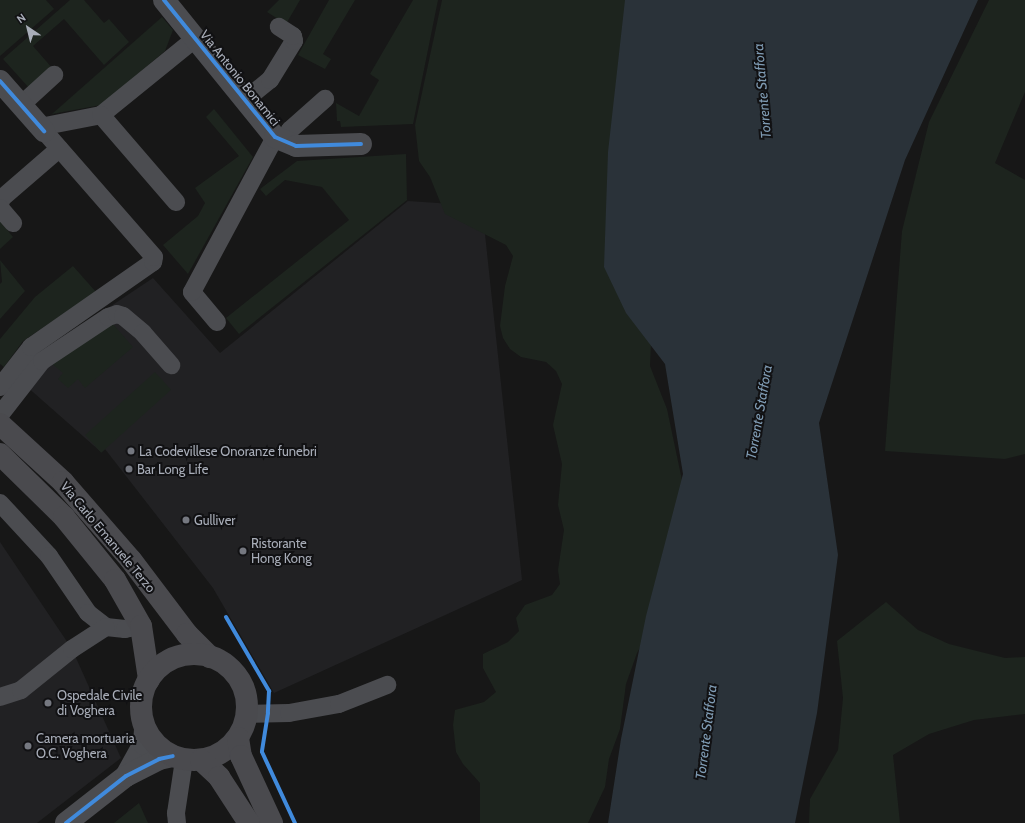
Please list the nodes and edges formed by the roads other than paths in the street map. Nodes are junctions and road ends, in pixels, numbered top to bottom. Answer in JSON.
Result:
{"nodes":[{"id":1,"x":164,"y":0,"type":"edge"},
{"id":2,"x":279,"y":27,"type":"dead end"},
{"id":3,"x":195,"y":39,"type":"junction"},
{"id":4,"x":54,"y":75,"type":"dead end"},
{"id":5,"x":0,"y":81,"type":"edge"},
{"id":6,"x":325,"y":99,"type":"dead end"},
{"id":7,"x":245,"y":100,"type":"junction"},
{"id":8,"x":21,"y":105,"type":"junction"},
{"id":9,"x":101,"y":115,"type":"junction"},
{"id":10,"x":42,"y":129,"type":"junction"},
{"id":11,"x":279,"y":140,"type":"junction"},
{"id":12,"x":362,"y":144,"type":"dead end"},
{"id":13,"x":59,"y":149,"type":"junction"},
{"id":14,"x":176,"y":202,"type":"dead end"},
{"id":15,"x":0,"y":207,"type":"edge"},
{"id":16,"x":13,"y":223,"type":"dead end"},
{"id":17,"x":217,"y":322,"type":"dead end"},
{"id":18,"x":171,"y":365,"type":"dead end"},
{"id":19,"x":0,"y":388,"type":"edge"},
{"id":20,"x":0,"y":415,"type":"edge"},
{"id":21,"x":0,"y":424,"type":"edge"},
{"id":22,"x":0,"y":454,"type":"edge"},
{"id":23,"x":0,"y":503,"type":"edge"},
{"id":24,"x":141,"y":626,"type":"junction"},
{"id":25,"x":106,"y":627,"type":"junction"},
{"id":26,"x":210,"y":656,"type":"junction"},
{"id":27,"x":149,"y":679,"type":"junction"},
{"id":28,"x":387,"y":685,"type":"dead end"},
{"id":29,"x":0,"y":697,"type":"edge"},
{"id":30,"x":247,"y":714,"type":"junction"},
{"id":31,"x":145,"y":729,"type":"junction"},
{"id":32,"x":238,"y":738,"type":"junction"},
{"id":33,"x":186,"y":758,"type":"junction"},
{"id":34,"x":126,"y":776,"type":"junction"},
{"id":35,"x":66,"y":823,"type":"edge"},
{"id":36,"x":177,"y":823,"type":"edge"},
{"id":37,"x":249,"y":823,"type":"edge"},
{"id":38,"x":272,"y":823,"type":"edge"}],
"edges":[{"from":1,"to":3,"type":"street","name":"Via Antonio Bonamici"},
{"from":2,"to":7,"type":"lane"},
{"from":3,"to":7,"type":"street","name":"Via Antonio Bonamici"},
{"from":3,"to":9,"type":"lane"},
{"from":4,"to":8,"type":"lane"},
{"from":5,"to":8,"type":"street"},
{"from":6,"to":11,"type":"lane"},
{"from":7,"to":11,"type":"street","name":"Via Antonio Bonamici"},
{"from":8,"to":10,"type":"street"},
{"from":9,"to":10,"type":"lane"},
{"from":9,"to":14,"type":"lane"},
{"from":10,"to":13,"type":"lane"},
{"from":11,"to":12,"type":"street","name":"Via Antonio Bonamici"},
{"from":11,"to":17,"type":"lane"},
{"from":13,"to":15,"type":"lane"},
{"from":13,"to":19,"type":"lane"},
{"from":15,"to":16,"type":"lane"},
{"from":18,"to":20,"type":"lane"},
{"from":21,"to":26,"type":"main road","name":"Via Carlo Emanuele Terzo"},
{"from":22,"to":24,"type":"main road","name":"Via Carlo Emanuele Terzo"},
{"from":23,"to":25,"type":"lane"},
{"from":24,"to":25,"type":"lane"},
{"from":24,"to":27,"type":"main road","name":"Via Carlo Emanuele Terzo"},
{"from":25,"to":29,"type":"lane"},
{"from":26,"to":27,"type":"main road","name":"Via Carlo Emanuele Terzo"},
{"from":26,"to":30,"type":"main road","name":"Via Carlo Emanuele Terzo"},
{"from":27,"to":31,"type":"main road","name":"Via Carlo Emanuele Terzo"},
{"from":28,"to":30,"type":"lane"},
{"from":30,"to":32,"type":"main road","name":"Via Carlo Emanuele Terzo"},
{"from":31,"to":33,"type":"main road","name":"Via Carlo Emanuele Terzo"},
{"from":31,"to":34,"type":"street"},
{"from":32,"to":33,"type":"main road"},
{"from":32,"to":38,"type":"main road"},
{"from":33,"to":34,"type":"street"},
{"from":33,"to":36,"type":"lane"},
{"from":33,"to":37,"type":"main road","name":"Via Carlo Emanuele Terzo"},
{"from":34,"to":35,"type":"street"}]}
